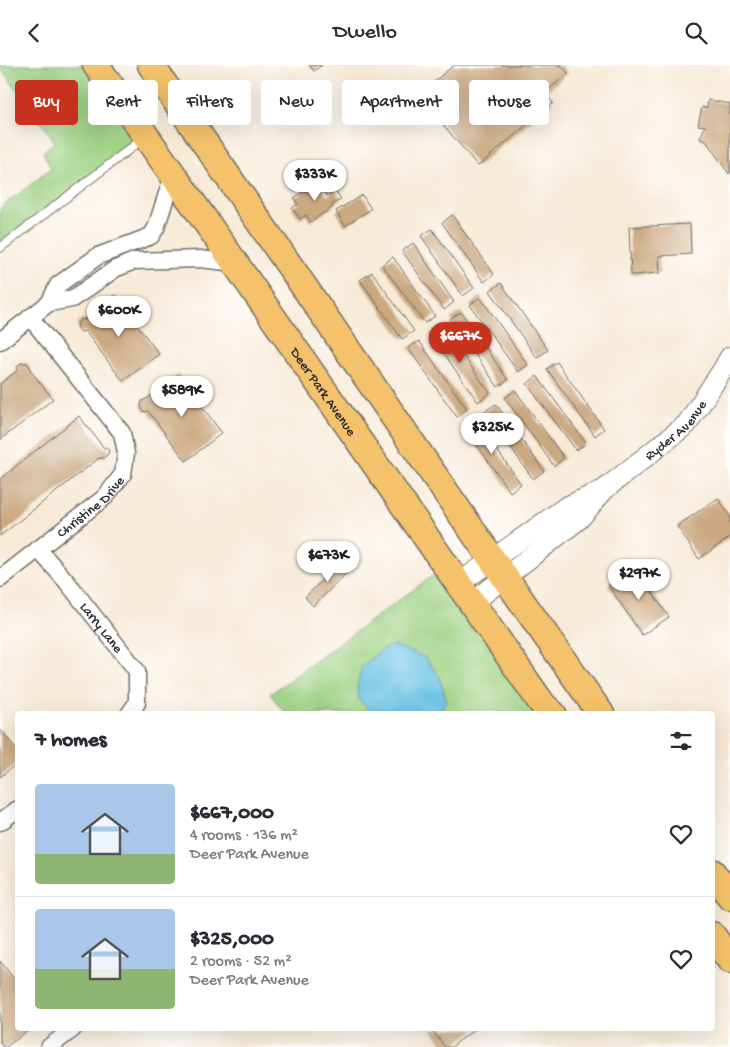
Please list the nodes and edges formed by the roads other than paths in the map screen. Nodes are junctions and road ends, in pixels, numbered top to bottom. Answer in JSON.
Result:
{"nodes":[{"id":1,"x":96,"y":65,"type":"edge"},
{"id":2,"x":151,"y":65,"type":"edge"},
{"id":3,"x":146,"y":136,"type":"junction"},
{"id":4,"x":173,"y":175,"type":"junction"},
{"id":5,"x":0,"y":247,"type":"edge"},
{"id":6,"x":235,"y":263,"type":"junction"},
{"id":7,"x":49,"y":303,"type":"junction"},
{"id":8,"x":30,"y":317,"type":"junction"},
{"id":9,"x":0,"y":341,"type":"edge"},
{"id":10,"x":730,"y":357,"type":"edge"},
{"id":11,"x":38,"y":549,"type":"junction"},
{"id":12,"x":498,"y":568,"type":"junction"},
{"id":13,"x":0,"y":579,"type":"edge"},
{"id":14,"x":465,"y":593,"type":"junction"},
{"id":15,"x":133,"y":711,"type":"edge"},
{"id":16,"x":550,"y":711,"type":"edge"},
{"id":17,"x":599,"y":711,"type":"edge"},
{"id":18,"x":15,"y":811,"type":"edge"},
{"id":19,"x":0,"y":822,"type":"edge"},
{"id":20,"x":715,"y":876,"type":"edge"},
{"id":21,"x":730,"y":896,"type":"edge"},
{"id":22,"x":715,"y":939,"type":"edge"},
{"id":23,"x":730,"y":960,"type":"edge"},
{"id":24,"x":70,"y":1031,"type":"edge"},
{"id":25,"x":49,"y":1047,"type":"edge"}],
"edges":[{"from":1,"to":3,"type":"main road","name":"Deer Park Avenue"},
{"from":2,"to":12,"type":"main road"},
{"from":3,"to":4,"type":"main road","name":"Deer Park Avenue"},
{"from":3,"to":5,"type":"lane"},
{"from":4,"to":6,"type":"main road","name":"Deer Park Avenue"},
{"from":4,"to":7,"type":"street"},
{"from":6,"to":7,"type":"street"},
{"from":6,"to":14,"type":"main road","name":"Deer Park Avenue"},
{"from":7,"to":8,"type":"street"},
{"from":8,"to":9,"type":"street"},
{"from":8,"to":11,"type":"street","name":"Christine Drive"},
{"from":10,"to":12,"type":"street","name":"Ryder Avenue"},
{"from":11,"to":13,"type":"street","name":"Christine Drive"},
{"from":11,"to":15,"type":"street","name":"Larry Lane"},
{"from":12,"to":14,"type":"street","name":"Ryder Avenue"},
{"from":12,"to":17,"type":"main road"},
{"from":14,"to":16,"type":"main road","name":"Deer Park Avenue"},
{"from":18,"to":19,"type":"street"},
{"from":20,"to":21,"type":"main road"},
{"from":22,"to":23,"type":"main road"},
{"from":24,"to":25,"type":"street"}]}
